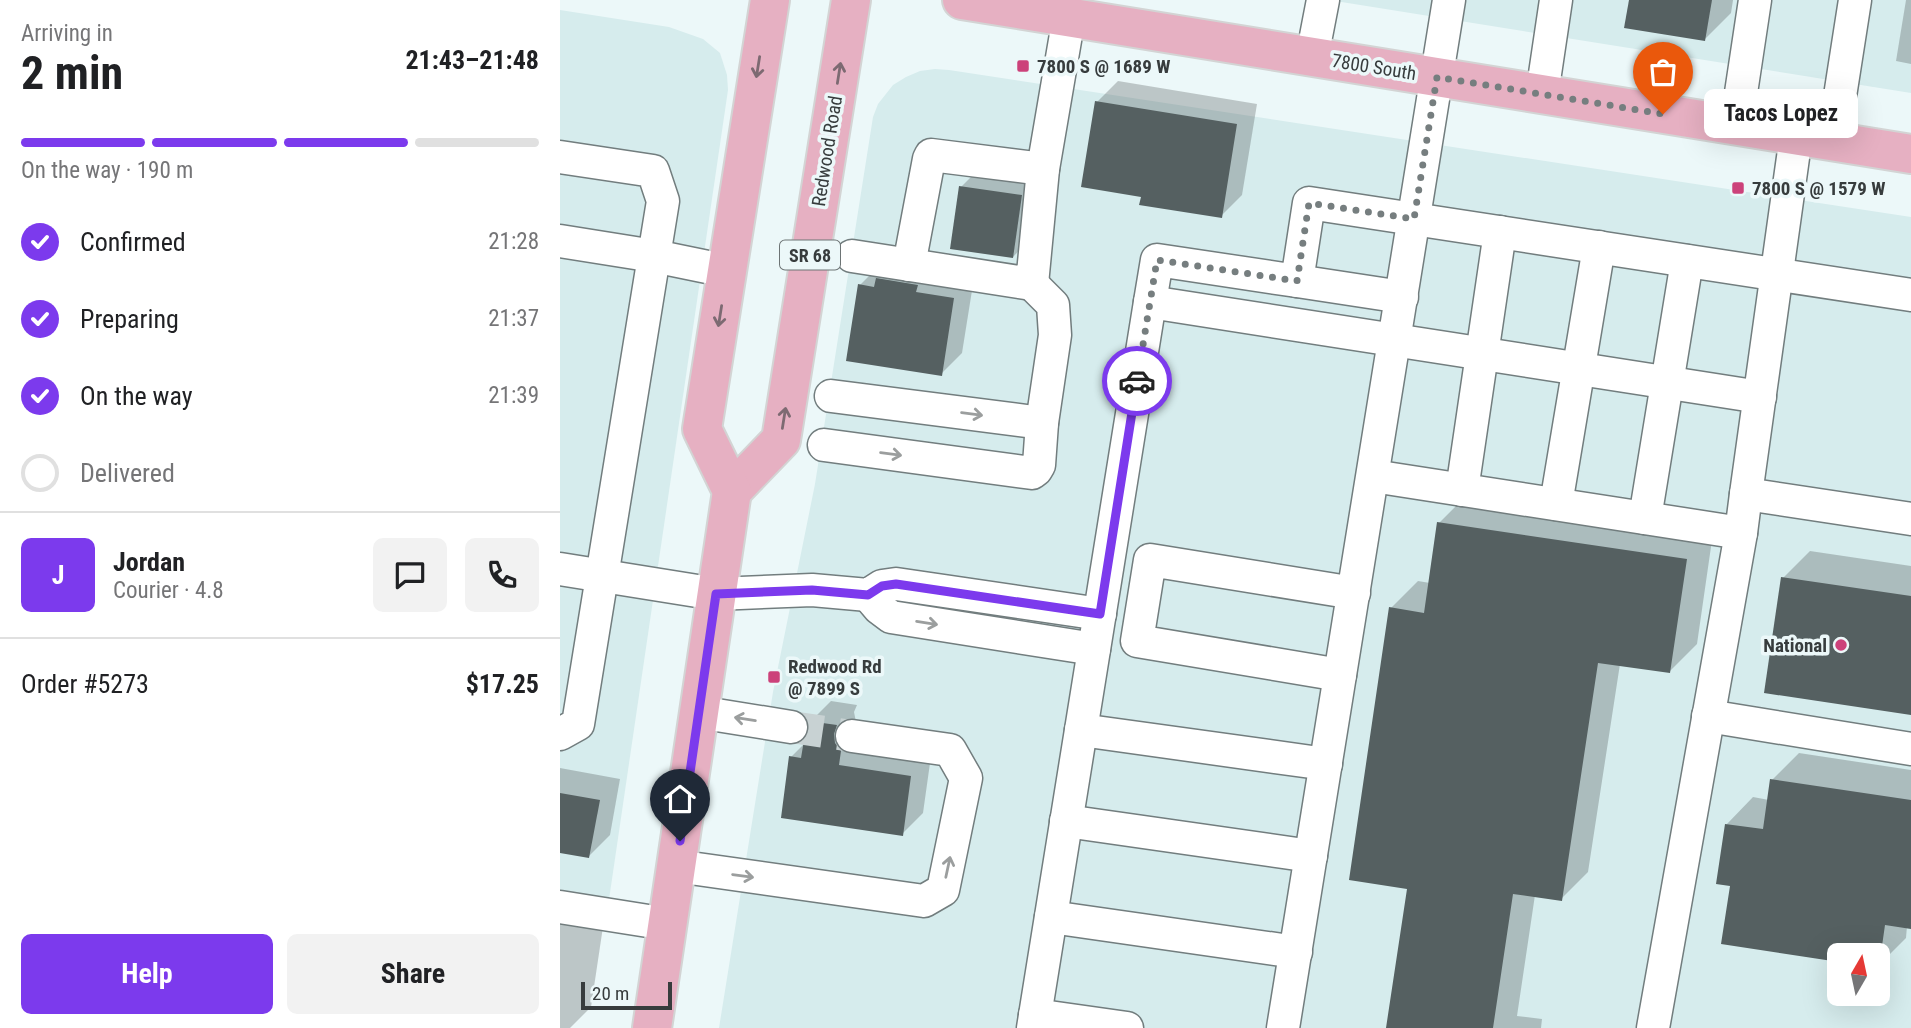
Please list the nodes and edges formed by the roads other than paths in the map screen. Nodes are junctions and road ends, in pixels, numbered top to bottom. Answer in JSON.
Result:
{"nodes":[{"id":1,"x":770,"y":0,"type":"edge"},
{"id":2,"x":851,"y":0,"type":"edge"},
{"id":3,"x":962,"y":0,"type":"edge"},
{"id":4,"x":1323,"y":0,"type":"edge"},
{"id":5,"x":1449,"y":0,"type":"edge"},
{"id":6,"x":1556,"y":0,"type":"edge"},
{"id":7,"x":1755,"y":0,"type":"edge"},
{"id":8,"x":1855,"y":0,"type":"edge"},
{"id":9,"x":1069,"y":17,"type":"junction"},
{"id":10,"x":1312,"y":57,"type":"junction"},
{"id":11,"x":1437,"y":77,"type":"junction"},
{"id":12,"x":1542,"y":94,"type":"junction"},
{"id":13,"x":1736,"y":126,"type":"junction"},
{"id":14,"x":1796,"y":136,"type":"junction"},
{"id":15,"x":1833,"y":141,"type":"junction"},
{"id":16,"x":1911,"y":154,"type":"edge"},
{"id":17,"x":560,"y":157,"type":"edge"},
{"id":18,"x":1043,"y":169,"type":"junction"},
{"id":19,"x":1414,"y":219,"type":"junction"},
{"id":20,"x":1500,"y":232,"type":"junction"},
{"id":21,"x":560,"y":241,"type":"edge"},
{"id":22,"x":1599,"y":247,"type":"junction"},
{"id":23,"x":654,"y":256,"type":"junction"},
{"id":24,"x":852,"y":256,"type":"dead end"},
{"id":25,"x":1687,"y":261,"type":"junction"},
{"id":26,"x":909,"y":265,"type":"junction"},
{"id":27,"x":727,"y":271,"type":"junction"},
{"id":28,"x":1777,"y":274,"type":"junction"},
{"id":29,"x":1297,"y":281,"type":"junction"},
{"id":30,"x":1032,"y":284,"type":"junction"},
{"id":31,"x":1911,"y":295,"type":"edge"},
{"id":32,"x":1402,"y":297,"type":"junction"},
{"id":33,"x":1150,"y":302,"type":"junction"},
{"id":34,"x":1394,"y":341,"type":"junction"},
{"id":35,"x":1482,"y":355,"type":"junction"},
{"id":36,"x":1578,"y":369,"type":"junction"},
{"id":37,"x":1667,"y":383,"type":"junction"},
{"id":38,"x":831,"y":396,"type":"dead end"},
{"id":39,"x":1760,"y":397,"type":"junction"},
{"id":40,"x":1042,"y":423,"type":"junction"},
{"id":41,"x":824,"y":446,"type":"dead end"},
{"id":42,"x":1373,"y":476,"type":"junction"},
{"id":43,"x":1462,"y":490,"type":"junction"},
{"id":44,"x":732,"y":491,"type":"junction"},
{"id":45,"x":1746,"y":494,"type":"junction"},
{"id":46,"x":1556,"y":504,"type":"junction"},
{"id":47,"x":1645,"y":518,"type":"junction"},
{"id":48,"x":1911,"y":519,"type":"edge"},
{"id":49,"x":1741,"y":533,"type":"junction"},
{"id":50,"x":560,"y":569,"type":"edge"},
{"id":51,"x":602,"y":575,"type":"junction"},
{"id":52,"x":1354,"y":593,"type":"junction"},
{"id":53,"x":716,"y":594,"type":"junction"},
{"id":54,"x":868,"y":595,"type":"junction"},
{"id":55,"x":1100,"y":614,"type":"junction"},
{"id":56,"x":1094,"y":649,"type":"junction"},
{"id":57,"x":1340,"y":675,"type":"junction"},
{"id":58,"x":698,"y":712,"type":"junction"},
{"id":59,"x":1708,"y":716,"type":"junction"},
{"id":60,"x":792,"y":727,"type":"tunnel mouth"},
{"id":61,"x":1081,"y":730,"type":"junction"},
{"id":62,"x":560,"y":734,"type":"edge"},
{"id":63,"x":852,"y":736,"type":"tunnel mouth"},
{"id":64,"x":1911,"y":749,"type":"edge"},
{"id":65,"x":1326,"y":764,"type":"junction"},
{"id":66,"x":1066,"y":821,"type":"junction"},
{"id":67,"x":1311,"y":856,"type":"junction"},
{"id":68,"x":676,"y":866,"type":"junction"},
{"id":69,"x":560,"y":907,"type":"edge"},
{"id":70,"x":1051,"y":917,"type":"junction"},
{"id":71,"x":667,"y":923,"type":"junction"},
{"id":72,"x":1296,"y":952,"type":"junction"},
{"id":73,"x":1034,"y":1021,"type":"edge"},
{"id":74,"x":652,"y":1028,"type":"edge"},
{"id":75,"x":1127,"y":1028,"type":"edge"},
{"id":76,"x":1283,"y":1028,"type":"edge"},
{"id":77,"x":1653,"y":1028,"type":"edge"}],
"edges":[{"from":1,"to":27,"type":"main road","one_way":true},
{"from":44,"to":2,"type":"main road","name":"Redwood Road","number":"SR 68","one_way":true},
{"from":3,"to":9,"type":"main road","name":"7800 South"},
{"from":4,"to":10,"type":"lane"},
{"from":5,"to":11,"type":"lane"},
{"from":6,"to":12,"type":"lane"},
{"from":7,"to":13,"type":"lane"},
{"from":8,"to":15,"type":"lane"},
{"from":9,"to":10,"type":"main road","name":"7800 South"},
{"from":9,"to":18,"type":"lane"},
{"from":10,"to":11,"type":"main road","name":"7800 South"},
{"from":11,"to":12,"type":"main road","name":"7800 South"},
{"from":11,"to":19,"type":"lane"},
{"from":12,"to":13,"type":"main road","name":"7800 South"},
{"from":13,"to":14,"type":"main road","name":"7800 South"},
{"from":14,"to":15,"type":"main road","name":"7800 South"},
{"from":14,"to":28,"type":"lane"},
{"from":15,"to":16,"type":"main road","name":"7800 South"},
{"from":17,"to":23,"type":"lane"},
{"from":18,"to":26,"type":"lane"},
{"from":18,"to":30,"type":"lane"},
{"from":19,"to":20,"type":"lane"},
{"from":19,"to":29,"type":"lane"},
{"from":19,"to":32,"type":"lane"},
{"from":20,"to":22,"type":"lane"},
{"from":20,"to":35,"type":"lane"},
{"from":21,"to":23,"type":"lane"},
{"from":22,"to":25,"type":"lane"},
{"from":22,"to":36,"type":"lane"},
{"from":23,"to":27,"type":"lane"},
{"from":23,"to":51,"type":"lane"},
{"from":24,"to":26,"type":"lane"},
{"from":25,"to":28,"type":"lane"},
{"from":25,"to":37,"type":"lane"},
{"from":26,"to":30,"type":"lane"},
{"from":27,"to":44,"type":"main road","one_way":true},
{"from":28,"to":31,"type":"lane"},
{"from":28,"to":39,"type":"lane"},
{"from":29,"to":32,"type":"lane"},
{"from":29,"to":33,"type":"lane"},
{"from":30,"to":40,"type":"lane"},
{"from":32,"to":34,"type":"lane"},
{"from":33,"to":34,"type":"lane"},
{"from":33,"to":55,"type":"lane"},
{"from":34,"to":35,"type":"lane"},
{"from":34,"to":42,"type":"lane"},
{"from":35,"to":36,"type":"lane"},
{"from":35,"to":43,"type":"lane"},
{"from":36,"to":37,"type":"lane"},
{"from":36,"to":46,"type":"lane"},
{"from":37,"to":39,"type":"lane"},
{"from":37,"to":47,"type":"lane"},
{"from":38,"to":40,"type":"lane","one_way":true},
{"from":39,"to":45,"type":"lane"},
{"from":41,"to":40,"type":"lane","one_way":true},
{"from":42,"to":43,"type":"lane"},
{"from":42,"to":52,"type":"lane"},
{"from":43,"to":46,"type":"lane"},
{"from":44,"to":53,"type":"main road"},
{"from":45,"to":48,"type":"lane"},
{"from":45,"to":49,"type":"lane"},
{"from":46,"to":47,"type":"lane"},
{"from":47,"to":49,"type":"lane"},
{"from":49,"to":59,"type":"lane"},
{"from":50,"to":51,"type":"lane"},
{"from":51,"to":53,"type":"lane"},
{"from":51,"to":62,"type":"lane"},
{"from":52,"to":57,"type":"lane"},
{"from":52,"to":57,"type":"lane"},
{"from":53,"to":54,"type":"lane"},
{"from":53,"to":58,"type":"main road"},
{"from":54,"to":55,"type":"lane"},
{"from":54,"to":56,"type":"lane","one_way":true},
{"from":55,"to":56,"type":"lane"},
{"from":56,"to":61,"type":"lane"},
{"from":57,"to":65,"type":"lane"},
{"from":60,"to":58,"type":"lane","one_way":true},
{"from":58,"to":68,"type":"main road"},
{"from":59,"to":64,"type":"lane"},
{"from":59,"to":77,"type":"lane"},
{"from":61,"to":65,"type":"lane"},
{"from":61,"to":66,"type":"lane"},
{"from":68,"to":63,"type":"lane","one_way":true},
{"from":65,"to":67,"type":"lane"},
{"from":66,"to":67,"type":"lane"},
{"from":66,"to":70,"type":"lane"},
{"from":67,"to":72,"type":"lane"},
{"from":68,"to":71,"type":"main road"},
{"from":69,"to":71,"type":"lane"},
{"from":70,"to":72,"type":"lane"},
{"from":70,"to":73,"type":"lane"},
{"from":71,"to":74,"type":"main road"},
{"from":72,"to":76,"type":"lane"},
{"from":73,"to":75,"type":"lane"}]}
